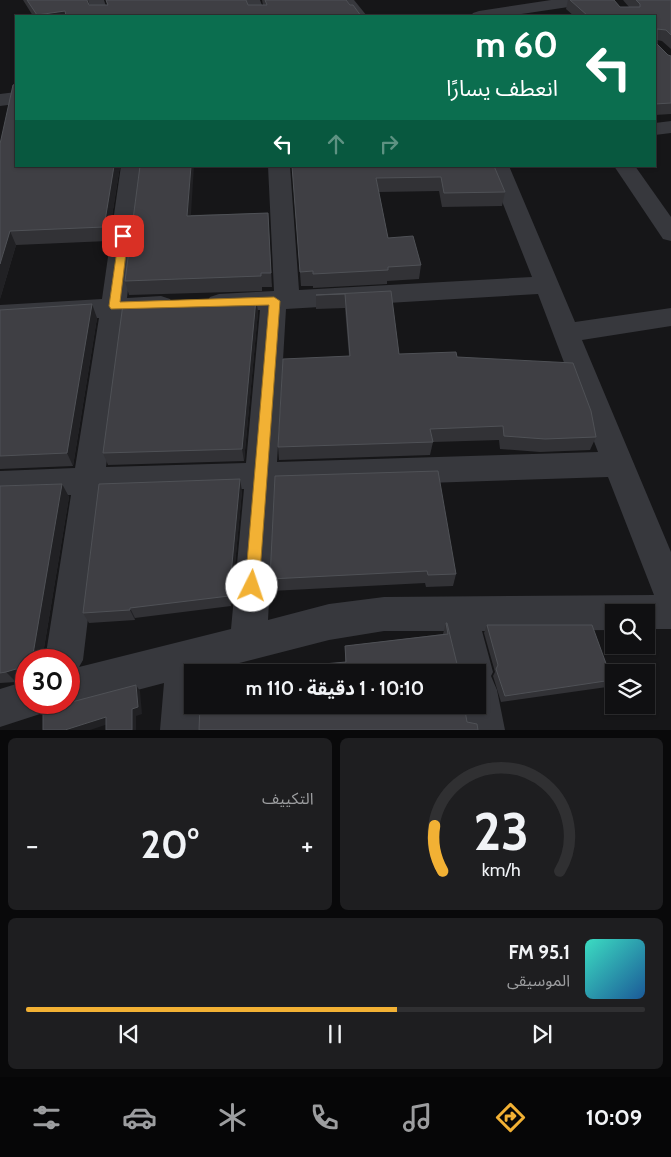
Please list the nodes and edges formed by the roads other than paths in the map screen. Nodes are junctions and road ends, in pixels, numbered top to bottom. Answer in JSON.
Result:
{"nodes":[{"id":1,"x":96,"y":0,"type":"edge"},
{"id":2,"x":252,"y":0,"type":"edge"},
{"id":3,"x":346,"y":0,"type":"edge"},
{"id":4,"x":582,"y":0,"type":"edge"},
{"id":5,"x":544,"y":11,"type":"edge"},
{"id":6,"x":101,"y":15,"type":"edge"},
{"id":7,"x":258,"y":15,"type":"edge"},
{"id":8,"x":358,"y":15,"type":"edge"},
{"id":9,"x":492,"y":15,"type":"edge"},
{"id":10,"x":15,"y":98,"type":"edge"},
{"id":11,"x":0,"y":100,"type":"edge"},
{"id":12,"x":671,"y":127,"type":"edge"},
{"id":13,"x":656,"y":129,"type":"edge"},
{"id":14,"x":132,"y":167,"type":"edge"},
{"id":15,"x":279,"y":167,"type":"edge"},
{"id":16,"x":498,"y":167,"type":"edge"},
{"id":17,"x":625,"y":167,"type":"edge"},
{"id":18,"x":671,"y":234,"type":"edge"},
{"id":19,"x":548,"y":285,"type":"junction"},
{"id":20,"x":281,"y":301,"type":"junction"},
{"id":21,"x":115,"y":306,"type":"junction"},
{"id":22,"x":0,"y":314,"type":"edge"},
{"id":23,"x":671,"y":317,"type":"edge"},
{"id":24,"x":566,"y":333,"type":"junction"},
{"id":25,"x":617,"y":464,"type":"junction"},
{"id":26,"x":260,"y":475,"type":"junction"},
{"id":27,"x":88,"y":481,"type":"junction"},
{"id":28,"x":0,"y":484,"type":"edge"},
{"id":29,"x":671,"y":593,"type":"edge"},
{"id":30,"x":605,"y":612,"type":"edge"},
{"id":31,"x":655,"y":612,"type":"edge"},
{"id":32,"x":671,"y":612,"type":"edge"},
{"id":33,"x":460,"y":614,"type":"junction"},
{"id":34,"x":248,"y":642,"type":"junction"},
{"id":35,"x":65,"y":649,"type":"edge"},
{"id":36,"x":184,"y":659,"type":"junction"},
{"id":37,"x":472,"y":664,"type":"edge"},
{"id":38,"x":80,"y":686,"type":"edge"},
{"id":39,"x":15,"y":703,"type":"edge"},
{"id":40,"x":0,"y":708,"type":"edge"},
{"id":41,"x":482,"y":714,"type":"edge"},
{"id":42,"x":180,"y":730,"type":"edge"},
{"id":43,"x":485,"y":730,"type":"edge"}],
"edges":[{"from":1,"to":6,"type":"street"},
{"from":2,"to":7,"type":"street"},
{"from":3,"to":8,"type":"street"},
{"from":4,"to":5,"type":"street"},
{"from":5,"to":9,"type":"street"},
{"from":10,"to":11,"type":"street"},
{"from":12,"to":13,"type":"street"},
{"from":14,"to":21,"type":"street"},
{"from":15,"to":20,"type":"street"},
{"from":16,"to":19,"type":"street"},
{"from":17,"to":18,"type":"street"},
{"from":19,"to":20,"type":"street"},
{"from":19,"to":24,"type":"street"},
{"from":20,"to":21,"type":"street"},
{"from":20,"to":26,"type":"street"},
{"from":21,"to":22,"type":"street"},
{"from":21,"to":27,"type":"street"},
{"from":23,"to":24,"type":"street"},
{"from":24,"to":25,"type":"street"},
{"from":25,"to":26,"type":"street"},
{"from":25,"to":29,"type":"street"},
{"from":26,"to":27,"type":"street"},
{"from":26,"to":34,"type":"street"},
{"from":27,"to":28,"type":"street"},
{"from":27,"to":35,"type":"street"},
{"from":30,"to":33,"type":"street"},
{"from":31,"to":32,"type":"street"},
{"from":33,"to":34,"type":"street"},
{"from":33,"to":37,"type":"street"},
{"from":34,"to":36,"type":"street"},
{"from":36,"to":38,"type":"street"},
{"from":36,"to":42,"type":"street"},
{"from":39,"to":40,"type":"street"},
{"from":41,"to":43,"type":"street"}]}
